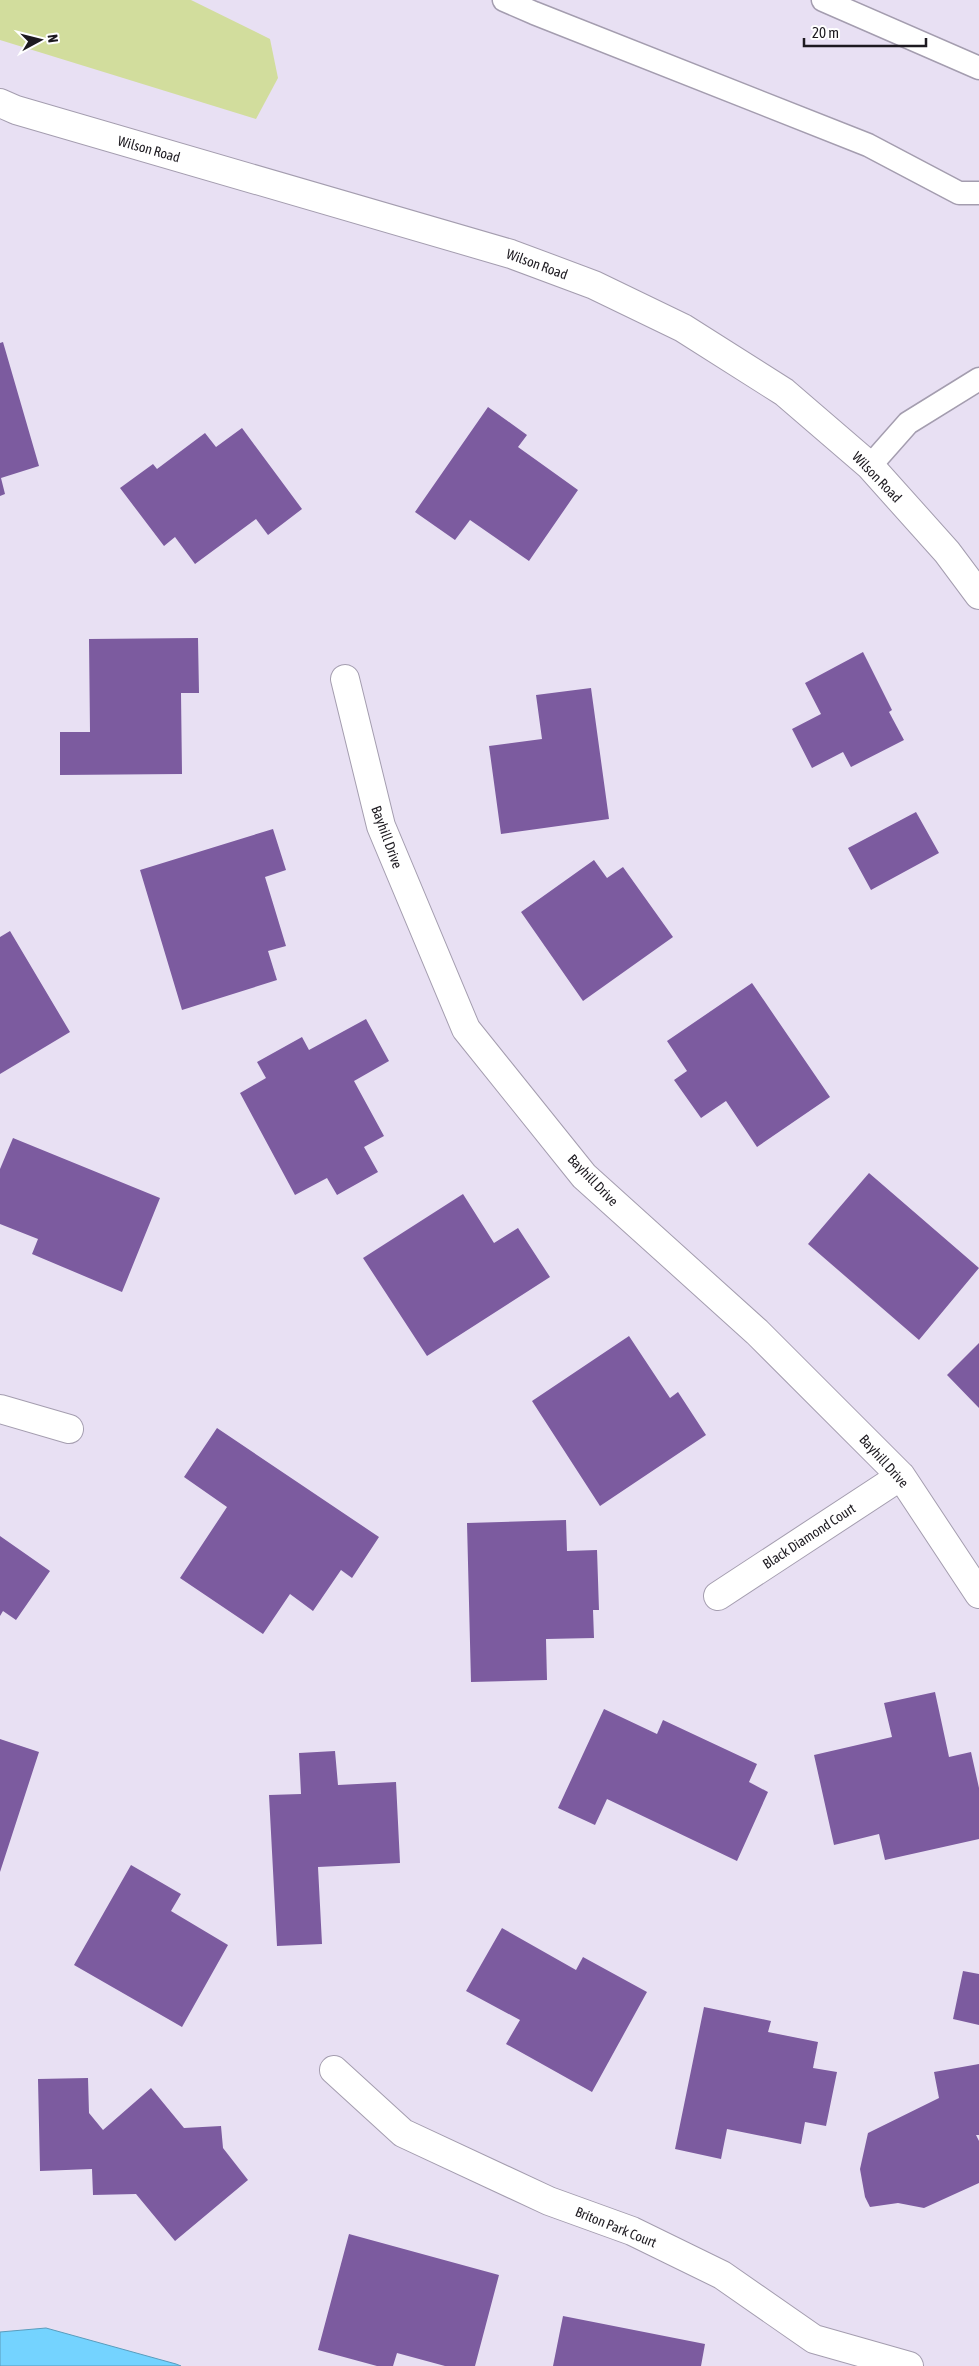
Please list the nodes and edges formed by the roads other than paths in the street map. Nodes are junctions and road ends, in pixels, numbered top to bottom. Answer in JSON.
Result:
{"nodes":[{"id":1,"x":504,"y":0,"type":"edge"},
{"id":2,"x":823,"y":0,"type":"edge"},
{"id":3,"x":979,"y":68,"type":"edge"},
{"id":4,"x":0,"y":103,"type":"edge"},
{"id":5,"x":979,"y":193,"type":"edge"},
{"id":6,"x":979,"y":379,"type":"edge"},
{"id":7,"x":870,"y":466,"type":"junction"},
{"id":8,"x":979,"y":595,"type":"edge"},
{"id":9,"x":345,"y":679,"type":"dead end"},
{"id":10,"x":0,"y":1409,"type":"edge"},
{"id":11,"x":69,"y":1429,"type":"dead end"},
{"id":12,"x":900,"y":1476,"type":"junction"},
{"id":13,"x":979,"y":1594,"type":"edge"},
{"id":14,"x":718,"y":1596,"type":"dead end"},
{"id":15,"x":334,"y":2070,"type":"dead end"},
{"id":16,"x":909,"y":2366,"type":"edge"}],
"edges":[{"from":1,"to":5,"type":"lane"},
{"from":2,"to":3,"type":"lane"},
{"from":4,"to":7,"type":"street","name":"Wilson Road"},
{"from":6,"to":7,"type":"lane"},
{"from":7,"to":8,"type":"street","name":"Wilson Road"},
{"from":9,"to":12,"type":"street","name":"Bayhill Drive"},
{"from":10,"to":11,"type":"street"},
{"from":12,"to":13,"type":"street","name":"Bayhill Drive"},
{"from":12,"to":14,"type":"street","name":"Black Diamond Court"},
{"from":15,"to":16,"type":"street","name":"Briton Park Court"}]}
